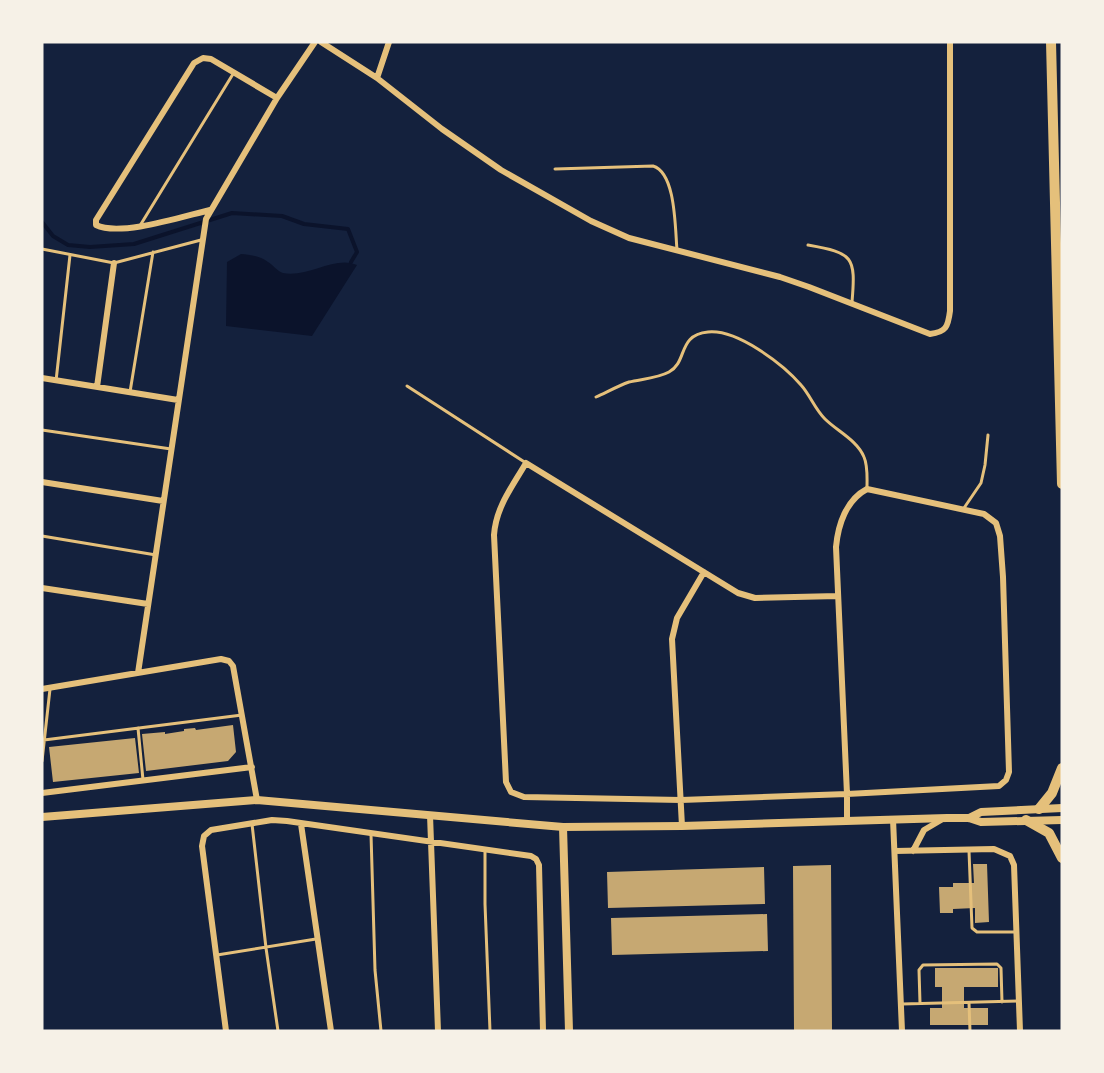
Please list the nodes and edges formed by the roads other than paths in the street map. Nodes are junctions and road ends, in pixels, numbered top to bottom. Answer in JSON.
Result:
{"nodes":[{"id":1,"x":315,"y":42,"type":"edge"},
{"id":2,"x":321,"y":42,"type":"edge"},
{"id":3,"x":389,"y":42,"type":"edge"},
{"id":4,"x":950,"y":42,"type":"edge"},
{"id":5,"x":1052,"y":42,"type":"edge"},
{"id":6,"x":234,"y":73,"type":"junction"},
{"id":7,"x":377,"y":78,"type":"junction"},
{"id":8,"x":277,"y":98,"type":"junction"},
{"id":9,"x":555,"y":169,"type":"dead end"},
{"id":10,"x":210,"y":210,"type":"junction"},
{"id":11,"x":139,"y":227,"type":"junction"},
{"id":12,"x":202,"y":240,"type":"junction"},
{"id":13,"x":808,"y":245,"type":"dead end"},
{"id":14,"x":42,"y":249,"type":"edge"},
{"id":15,"x":677,"y":250,"type":"junction"},
{"id":16,"x":153,"y":252,"type":"junction"},
{"id":17,"x":70,"y":255,"type":"junction"},
{"id":18,"x":114,"y":263,"type":"junction"},
{"id":19,"x":851,"y":304,"type":"junction"},
{"id":20,"x":42,"y":378,"type":"edge"},
{"id":21,"x":56,"y":381,"type":"junction"},
{"id":22,"x":407,"y":386,"type":"dead end"},
{"id":23,"x":97,"y":387,"type":"junction"},
{"id":24,"x":130,"y":392,"type":"junction"},
{"id":25,"x":596,"y":397,"type":"dead end"},
{"id":26,"x":178,"y":400,"type":"junction"},
{"id":27,"x":42,"y":430,"type":"edge"},
{"id":28,"x":988,"y":435,"type":"dead end"},
{"id":29,"x":172,"y":449,"type":"junction"},
{"id":30,"x":526,"y":463,"type":"junction"},
{"id":31,"x":42,"y":482,"type":"edge"},
{"id":32,"x":1062,"y":483,"type":"edge"},
{"id":33,"x":867,"y":489,"type":"junction"},
{"id":34,"x":163,"y":501,"type":"junction"},
{"id":35,"x":963,"y":509,"type":"junction"},
{"id":36,"x":42,"y":536,"type":"edge"},
{"id":37,"x":156,"y":555,"type":"junction"},
{"id":38,"x":704,"y":572,"type":"junction"},
{"id":39,"x":42,"y":588,"type":"edge"},
{"id":40,"x":838,"y":596,"type":"junction"},
{"id":41,"x":148,"y":604,"type":"junction"},
{"id":42,"x":138,"y":673,"type":"junction"},
{"id":43,"x":42,"y":688,"type":"edge"},
{"id":44,"x":50,"y":689,"type":"junction"},
{"id":45,"x":243,"y":715,"type":"junction"},
{"id":46,"x":138,"y":728,"type":"junction"},
{"id":47,"x":44,"y":740,"type":"junction"},
{"id":48,"x":42,"y":761,"type":"edge"},
{"id":49,"x":252,"y":767,"type":"junction"},
{"id":50,"x":1062,"y":768,"type":"edge"},
{"id":51,"x":143,"y":781,"type":"junction"},
{"id":52,"x":42,"y":794,"type":"edge"},
{"id":53,"x":847,"y":794,"type":"junction"},
{"id":54,"x":257,"y":800,"type":"junction"},
{"id":55,"x":681,"y":800,"type":"junction"},
{"id":56,"x":1062,"y":808,"type":"edge"},
{"id":57,"x":1039,"y":809,"type":"junction"},
{"id":58,"x":430,"y":815,"type":"junction"},
{"id":59,"x":42,"y":817,"type":"edge"},
{"id":60,"x":947,"y":818,"type":"junction"},
{"id":61,"x":969,"y":818,"type":"junction"},
{"id":62,"x":893,"y":819,"type":"junction"},
{"id":63,"x":847,"y":820,"type":"junction"},
{"id":64,"x":1026,"y":820,"type":"junction"},
{"id":65,"x":1062,"y":820,"type":"edge"},
{"id":66,"x":252,"y":823,"type":"junction"},
{"id":67,"x":302,"y":824,"type":"junction"},
{"id":68,"x":682,"y":826,"type":"junction"},
{"id":69,"x":563,"y":827,"type":"junction"},
{"id":70,"x":371,"y":834,"type":"junction"},
{"id":71,"x":431,"y":843,"type":"junction"},
{"id":72,"x":969,"y":849,"type":"junction"},
{"id":73,"x":485,"y":850,"type":"junction"},
{"id":74,"x":895,"y":851,"type":"junction"},
{"id":75,"x":913,"y":851,"type":"junction"},
{"id":76,"x":1062,"y":858,"type":"edge"},
{"id":77,"x":1016,"y":932,"type":"junction"},
{"id":78,"x":316,"y":939,"type":"junction"},
{"id":79,"x":266,"y":948,"type":"junction"},
{"id":80,"x":217,"y":955,"type":"junction"},
{"id":81,"x":1019,"y":1001,"type":"junction"},
{"id":82,"x":969,"y":1002,"type":"junction"},
{"id":83,"x":1002,"y":1002,"type":"junction"},
{"id":84,"x":920,"y":1003,"type":"junction"},
{"id":85,"x":901,"y":1004,"type":"junction"},
{"id":86,"x":226,"y":1031,"type":"edge"},
{"id":87,"x":278,"y":1031,"type":"edge"},
{"id":88,"x":331,"y":1031,"type":"edge"},
{"id":89,"x":381,"y":1031,"type":"edge"},
{"id":90,"x":438,"y":1031,"type":"edge"},
{"id":91,"x":490,"y":1031,"type":"edge"},
{"id":92,"x":543,"y":1031,"type":"edge"},
{"id":93,"x":569,"y":1031,"type":"edge"},
{"id":94,"x":902,"y":1031,"type":"edge"},
{"id":95,"x":970,"y":1031,"type":"edge"},
{"id":96,"x":1020,"y":1031,"type":"edge"}],
"edges":[{"from":1,"to":8,"type":"street"},
{"from":2,"to":7,"type":"street"},
{"from":3,"to":7,"type":"street"},
{"from":4,"to":19,"type":"street"},
{"from":5,"to":32,"type":"highway"},
{"from":6,"to":8,"type":"street"},
{"from":6,"to":11,"type":"lane"},
{"from":6,"to":11,"type":"street"},
{"from":7,"to":15,"type":"street"},
{"from":8,"to":10,"type":"street"},
{"from":9,"to":15,"type":"lane"},
{"from":10,"to":11,"type":"street"},
{"from":10,"to":12,"type":"street"},
{"from":12,"to":16,"type":"lane"},
{"from":12,"to":26,"type":"street"},
{"from":13,"to":19,"type":"lane"},
{"from":14,"to":17,"type":"lane"},
{"from":15,"to":19,"type":"street"},
{"from":16,"to":18,"type":"lane"},
{"from":16,"to":24,"type":"lane"},
{"from":17,"to":18,"type":"lane"},
{"from":17,"to":21,"type":"lane"},
{"from":18,"to":23,"type":"street"},
{"from":20,"to":21,"type":"street"},
{"from":21,"to":23,"type":"street"},
{"from":22,"to":30,"type":"lane"},
{"from":23,"to":24,"type":"street"},
{"from":24,"to":26,"type":"street"},
{"from":25,"to":33,"type":"lane"},
{"from":26,"to":29,"type":"street"},
{"from":27,"to":29,"type":"lane"},
{"from":28,"to":35,"type":"lane"},
{"from":29,"to":34,"type":"street"},
{"from":30,"to":38,"type":"street"},
{"from":30,"to":55,"type":"street"},
{"from":31,"to":34,"type":"street"},
{"from":33,"to":35,"type":"street"},
{"from":33,"to":40,"type":"street"},
{"from":34,"to":37,"type":"street"},
{"from":35,"to":53,"type":"street"},
{"from":36,"to":37,"type":"lane"},
{"from":37,"to":41,"type":"street"},
{"from":38,"to":40,"type":"street"},
{"from":38,"to":55,"type":"street"},
{"from":39,"to":41,"type":"street"},
{"from":40,"to":53,"type":"street"},
{"from":41,"to":42,"type":"street"},
{"from":42,"to":44,"type":"street"},
{"from":42,"to":45,"type":"street"},
{"from":43,"to":44,"type":"street"},
{"from":44,"to":47,"type":"lane"},
{"from":45,"to":46,"type":"lane"},
{"from":45,"to":49,"type":"street"},
{"from":46,"to":47,"type":"lane"},
{"from":46,"to":51,"type":"lane"},
{"from":47,"to":48,"type":"lane"},
{"from":49,"to":51,"type":"street"},
{"from":49,"to":54,"type":"street"},
{"from":50,"to":57,"type":"highway"},
{"from":51,"to":52,"type":"street"},
{"from":53,"to":55,"type":"street"},
{"from":53,"to":63,"type":"street"},
{"from":54,"to":58,"type":"street"},
{"from":54,"to":59,"type":"street"},
{"from":55,"to":68,"type":"street"},
{"from":56,"to":57,"type":"street"},
{"from":57,"to":61,"type":"street"},
{"from":58,"to":69,"type":"street"},
{"from":58,"to":71,"type":"street"},
{"from":60,"to":61,"type":"street"},
{"from":60,"to":62,"type":"street"},
{"from":60,"to":75,"type":"street"},
{"from":61,"to":64,"type":"street"},
{"from":62,"to":63,"type":"street"},
{"from":62,"to":74,"type":"street"},
{"from":63,"to":68,"type":"street"},
{"from":64,"to":65,"type":"street"},
{"from":64,"to":76,"type":"highway"},
{"from":66,"to":67,"type":"street"},
{"from":66,"to":79,"type":"lane"},
{"from":66,"to":80,"type":"street"},
{"from":67,"to":70,"type":"street"},
{"from":67,"to":78,"type":"street"},
{"from":68,"to":69,"type":"street"},
{"from":69,"to":93,"type":"street"},
{"from":70,"to":71,"type":"street"},
{"from":70,"to":89,"type":"lane"},
{"from":71,"to":73,"type":"street"},
{"from":71,"to":90,"type":"street"},
{"from":72,"to":75,"type":"street"},
{"from":72,"to":77,"type":"street"},
{"from":72,"to":77,"type":"lane"},
{"from":73,"to":91,"type":"lane"},
{"from":73,"to":92,"type":"street"},
{"from":74,"to":75,"type":"street"},
{"from":74,"to":85,"type":"street"},
{"from":77,"to":81,"type":"street"},
{"from":78,"to":79,"type":"lane"},
{"from":78,"to":88,"type":"street"},
{"from":79,"to":80,"type":"lane"},
{"from":79,"to":87,"type":"lane"},
{"from":80,"to":86,"type":"street"},
{"from":81,"to":83,"type":"lane"},
{"from":81,"to":96,"type":"street"},
{"from":82,"to":83,"type":"lane"},
{"from":82,"to":84,"type":"lane"},
{"from":82,"to":95,"type":"lane"},
{"from":83,"to":84,"type":"lane"},
{"from":84,"to":85,"type":"lane"},
{"from":85,"to":94,"type":"street"}]}
